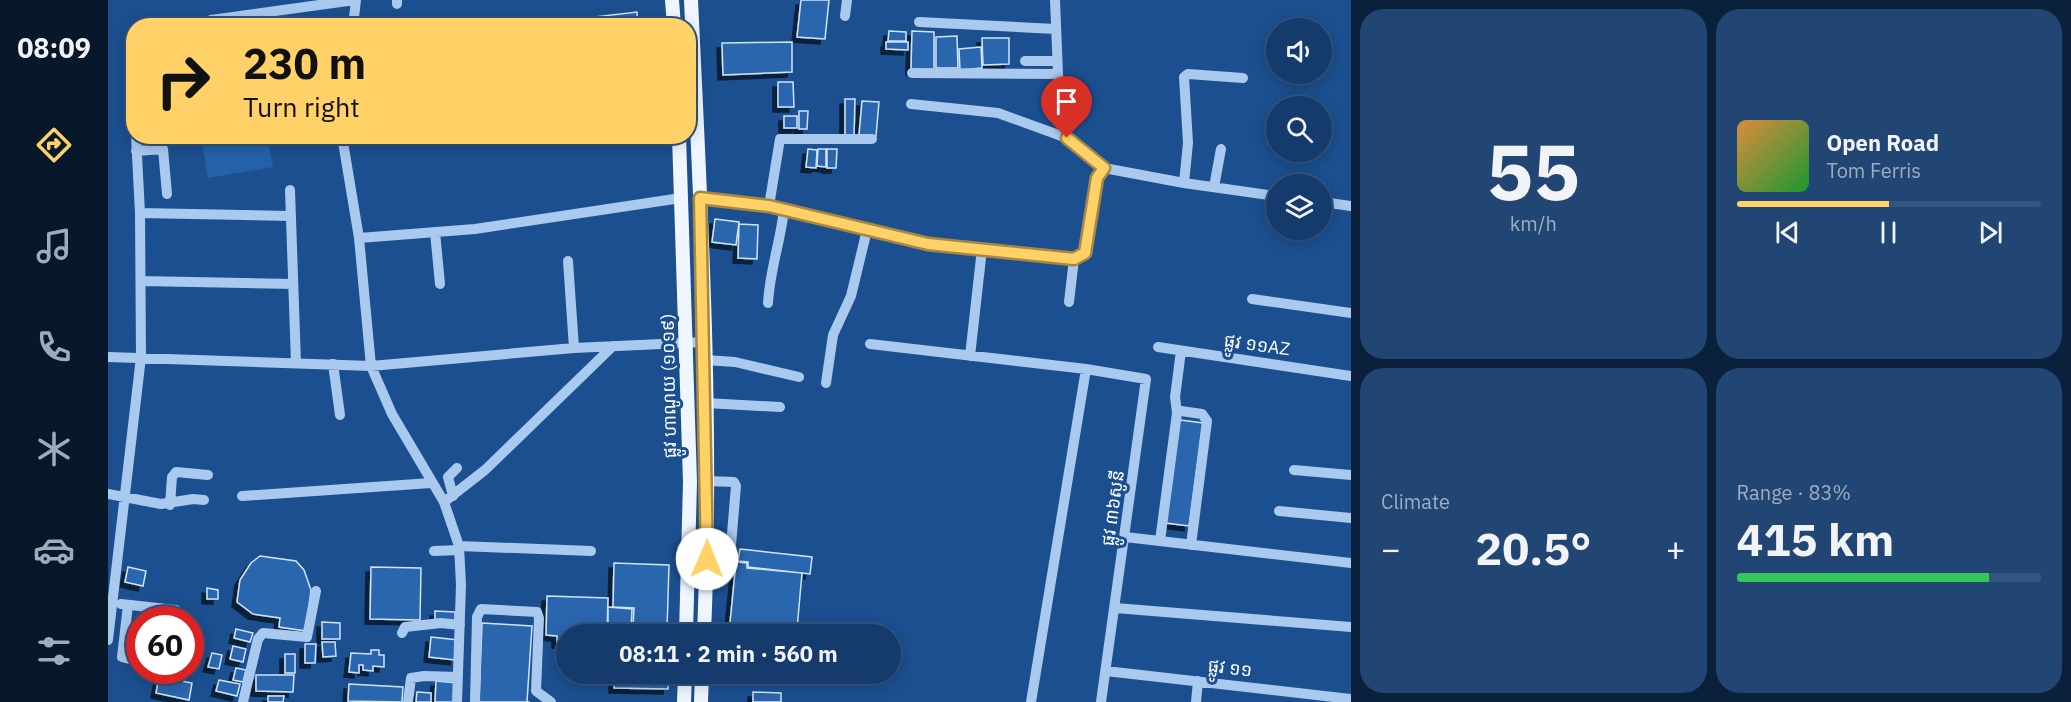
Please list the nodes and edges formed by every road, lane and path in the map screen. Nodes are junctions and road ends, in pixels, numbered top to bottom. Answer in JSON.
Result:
{"nodes":[{"id":1,"x":355,"y":0,"type":"edge"},
{"id":2,"x":672,"y":0,"type":"edge"},
{"id":3,"x":691,"y":0,"type":"edge"},
{"id":4,"x":847,"y":0,"type":"edge"},
{"id":5,"x":1055,"y":0,"type":"edge"},
{"id":6,"x":844,"y":16,"type":"dead end"},
{"id":7,"x":225,"y":18,"type":"edge"},
{"id":8,"x":353,"y":18,"type":"edge"},
{"id":9,"x":673,"y":18,"type":"edge"},
{"id":10,"x":692,"y":18,"type":"edge"},
{"id":11,"x":919,"y":22,"type":"dead end"},
{"id":12,"x":1055,"y":29,"type":"junction"},
{"id":13,"x":1025,"y":61,"type":"dead end"},
{"id":14,"x":1057,"y":61,"type":"junction"},
{"id":15,"x":912,"y":73,"type":"dead end"},
{"id":16,"x":1058,"y":74,"type":"junction"},
{"id":17,"x":1243,"y":78,"type":"dead end"},
{"id":18,"x":911,"y":104,"type":"dead end"},
{"id":19,"x":696,"y":110,"type":"edge"},
{"id":20,"x":1067,"y":138,"type":"junction"},
{"id":21,"x":872,"y":139,"type":"dead end"},
{"id":22,"x":136,"y":144,"type":"edge"},
{"id":23,"x":343,"y":144,"type":"edge"},
{"id":24,"x":679,"y":144,"type":"edge"},
{"id":25,"x":1221,"y":149,"type":"dead end"},
{"id":26,"x":136,"y":151,"type":"junction"},
{"id":27,"x":1104,"y":168,"type":"junction"},
{"id":28,"x":1184,"y":183,"type":"junction"},
{"id":29,"x":1214,"y":187,"type":"junction"},
{"id":30,"x":290,"y":190,"type":"dead end"},
{"id":31,"x":168,"y":194,"type":"dead end"},
{"id":32,"x":1266,"y":195,"type":"edge"},
{"id":33,"x":681,"y":198,"type":"junction"},
{"id":34,"x":700,"y":198,"type":"junction"},
{"id":35,"x":1332,"y":203,"type":"edge"},
{"id":36,"x":769,"y":206,"type":"junction"},
{"id":37,"x":1351,"y":206,"type":"edge"},
{"id":38,"x":784,"y":210,"type":"junction"},
{"id":39,"x":140,"y":213,"type":"junction"},
{"id":40,"x":290,"y":216,"type":"junction"},
{"id":41,"x":867,"y":230,"type":"junction"},
{"id":42,"x":435,"y":232,"type":"junction"},
{"id":43,"x":359,"y":238,"type":"junction"},
{"id":44,"x":982,"y":249,"type":"junction"},
{"id":45,"x":1074,"y":259,"type":"junction"},
{"id":46,"x":568,"y":261,"type":"dead end"},
{"id":47,"x":141,"y":281,"type":"junction"},
{"id":48,"x":293,"y":284,"type":"junction"},
{"id":49,"x":440,"y":284,"type":"dead end"},
{"id":50,"x":1252,"y":299,"type":"dead end"},
{"id":51,"x":1069,"y":302,"type":"dead end"},
{"id":52,"x":768,"y":303,"type":"dead end"},
{"id":53,"x":1351,"y":313,"type":"edge"},
{"id":54,"x":686,"y":342,"type":"junction"},
{"id":55,"x":704,"y":342,"type":"junction"},
{"id":56,"x":870,"y":344,"type":"dead end"},
{"id":57,"x":613,"y":346,"type":"junction"},
{"id":58,"x":1158,"y":347,"type":"dead end"},
{"id":59,"x":574,"y":348,"type":"junction"},
{"id":60,"x":1181,"y":351,"type":"junction"},
{"id":61,"x":970,"y":356,"type":"junction"},
{"id":62,"x":108,"y":357,"type":"edge"},
{"id":63,"x":141,"y":357,"type":"junction"},
{"id":64,"x":705,"y":360,"type":"junction"},
{"id":65,"x":296,"y":363,"type":"junction"},
{"id":66,"x":333,"y":364,"type":"junction"},
{"id":67,"x":371,"y":366,"type":"junction"},
{"id":68,"x":1086,"y":369,"type":"junction"},
{"id":69,"x":1351,"y":376,"type":"edge"},
{"id":70,"x":798,"y":377,"type":"dead end"},
{"id":71,"x":826,"y":383,"type":"dead end"},
{"id":72,"x":706,"y":403,"type":"junction"},
{"id":73,"x":780,"y":406,"type":"dead end"},
{"id":74,"x":1177,"y":413,"type":"junction"},
{"id":75,"x":340,"y":415,"type":"dead end"},
{"id":76,"x":457,"y":468,"type":"dead end"},
{"id":77,"x":1294,"y":470,"type":"dead end"},
{"id":78,"x":208,"y":475,"type":"dead end"},
{"id":79,"x":1351,"y":475,"type":"edge"},
{"id":80,"x":707,"y":481,"type":"junction"},
{"id":81,"x":431,"y":483,"type":"junction"},
{"id":82,"x":108,"y":494,"type":"edge"},
{"id":83,"x":242,"y":496,"type":"dead end"},
{"id":84,"x":124,"y":498,"type":"junction"},
{"id":85,"x":449,"y":499,"type":"junction"},
{"id":86,"x":204,"y":500,"type":"dead end"},
{"id":87,"x":170,"y":505,"type":"junction"},
{"id":88,"x":1279,"y":511,"type":"dead end"},
{"id":89,"x":1351,"y":518,"type":"edge"},
{"id":90,"x":1125,"y":537,"type":"junction"},
{"id":91,"x":1160,"y":541,"type":"junction"},
{"id":92,"x":1191,"y":544,"type":"junction"},
{"id":93,"x":459,"y":548,"type":"junction"},
{"id":94,"x":113,"y":550,"type":"edge"},
{"id":95,"x":434,"y":551,"type":"dead end"},
{"id":96,"x":591,"y":551,"type":"dead end"},
{"id":97,"x":1351,"y":562,"type":"edge"},
{"id":98,"x":707,"y":573,"type":"junction"},
{"id":99,"x":316,"y":591,"type":"dead end"},
{"id":100,"x":112,"y":603,"type":"junction"},
{"id":101,"x":128,"y":605,"type":"joint"},
{"id":102,"x":138,"y":606,"type":"edge"},
{"id":103,"x":1114,"y":608,"type":"junction"},
{"id":104,"x":126,"y":622,"type":"edge"},
{"id":105,"x":109,"y":624,"type":"edge"},
{"id":106,"x":686,"y":624,"type":"edge"},
{"id":107,"x":704,"y":624,"type":"edge"},
{"id":108,"x":460,"y":625,"type":"junction"},
{"id":109,"x":1351,"y":627,"type":"edge"},
{"id":110,"x":402,"y":633,"type":"dead end"},
{"id":111,"x":108,"y":640,"type":"edge"},
{"id":112,"x":126,"y":658,"type":"edge"},
{"id":113,"x":1106,"y":671,"type":"junction"},
{"id":114,"x":458,"y":677,"type":"junction"},
{"id":115,"x":1197,"y":681,"type":"junction"},
{"id":116,"x":685,"y":684,"type":"edge"},
{"id":117,"x":702,"y":684,"type":"edge"},
{"id":118,"x":1351,"y":700,"type":"edge"},
{"id":119,"x":243,"y":702,"type":"edge"},
{"id":120,"x":408,"y":702,"type":"edge"},
{"id":121,"x":457,"y":702,"type":"edge"},
{"id":122,"x":475,"y":702,"type":"edge"},
{"id":123,"x":551,"y":702,"type":"edge"},
{"id":124,"x":684,"y":702,"type":"edge"},
{"id":125,"x":701,"y":702,"type":"edge"},
{"id":126,"x":1031,"y":702,"type":"edge"},
{"id":127,"x":1101,"y":702,"type":"edge"},
{"id":128,"x":1196,"y":702,"type":"edge"}],
"edges":[{"from":1,"to":7,"type":"street"},
{"from":1,"to":8,"type":"street"},
{"from":2,"to":9,"type":"main road"},
{"from":3,"to":10,"type":"main road","name":"ផ្លូវ ហាណូយ (១០១៩)"},
{"from":4,"to":6,"type":"street"},
{"from":5,"to":12,"type":"street"},
{"from":11,"to":12,"type":"street"},
{"from":12,"to":14,"type":"street"},
{"from":13,"to":14,"type":"street"},
{"from":14,"to":16,"type":"street"},
{"from":15,"to":16,"type":"street"},
{"from":16,"to":20,"type":"street"},
{"from":17,"to":28,"type":"street"},
{"from":18,"to":20,"type":"street"},
{"from":19,"to":34,"type":"main road","name":"ផ្លូវ ហាណូយ (១០១៩)"},
{"from":20,"to":27,"type":"street"},
{"from":21,"to":36,"type":"street"},
{"from":22,"to":26,"type":"street"},
{"from":23,"to":43,"type":"street"},
{"from":24,"to":33,"type":"main road","name":"ផ្លូវ ហាណូយ (១០១៩)"},
{"from":25,"to":29,"type":"street"},
{"from":26,"to":31,"type":"street"},
{"from":26,"to":39,"type":"street"},
{"from":27,"to":28,"type":"street"},
{"from":27,"to":45,"type":"street"},
{"from":28,"to":29,"type":"street"},
{"from":29,"to":32,"type":"street"},
{"from":30,"to":40,"type":"street"},
{"from":33,"to":42,"type":"street"},
{"from":33,"to":54,"type":"main road","name":"ផ្លូវ ហាណូយ (១០១៩)"},
{"from":34,"to":36,"type":"street"},
{"from":34,"to":55,"type":"main road","name":"ផ្លូវ ហាណូយ (១០១៩)"},
{"from":35,"to":37,"type":"street"},
{"from":36,"to":38,"type":"street"},
{"from":38,"to":41,"type":"street"},
{"from":38,"to":52,"type":"street"},
{"from":39,"to":40,"type":"street"},
{"from":39,"to":47,"type":"street"},
{"from":40,"to":48,"type":"street"},
{"from":41,"to":44,"type":"street"},
{"from":41,"to":71,"type":"street"},
{"from":42,"to":43,"type":"street"},
{"from":42,"to":49,"type":"street"},
{"from":43,"to":67,"type":"street"},
{"from":44,"to":45,"type":"street"},
{"from":44,"to":61,"type":"street"},
{"from":45,"to":51,"type":"street"},
{"from":46,"to":59,"type":"street"},
{"from":47,"to":48,"type":"street"},
{"from":47,"to":63,"type":"street"},
{"from":48,"to":65,"type":"street"},
{"from":50,"to":53,"type":"street"},
{"from":54,"to":55,"type":"street"},
{"from":54,"to":57,"type":"street"},
{"from":54,"to":106,"type":"main road","name":"ផ្លូវ ហាណូយ (១០១៩)"},
{"from":55,"to":64,"type":"main road","name":"ផ្លូវ ហាណូយ (១០១៩)"},
{"from":56,"to":61,"type":"street","name":"ផ្លូវ ៣៦សូនី"},
{"from":57,"to":59,"type":"street"},
{"from":57,"to":85,"type":"street"},
{"from":58,"to":60,"type":"street","name":"ផ្លូវ ១១AZ"},
{"from":59,"to":67,"type":"street"},
{"from":60,"to":69,"type":"street","name":"ផ្លូវ ១១AZ"},
{"from":60,"to":74,"type":"street"},
{"from":61,"to":68,"type":"street","name":"ផ្លូវ ៣៦សូនី"},
{"from":62,"to":63,"type":"street"},
{"from":63,"to":65,"type":"street"},
{"from":63,"to":84,"type":"street"},
{"from":64,"to":70,"type":"street"},
{"from":64,"to":72,"type":"main road","name":"ផ្លូវ ហាណូយ (១០១៩)"},
{"from":65,"to":66,"type":"street"},
{"from":66,"to":67,"type":"street"},
{"from":66,"to":75,"type":"street"},
{"from":67,"to":81,"type":"street"},
{"from":68,"to":90,"type":"street","name":"ផ្លូវ ៣៦សូនី"},
{"from":68,"to":126,"type":"street"},
{"from":72,"to":73,"type":"street"},
{"from":72,"to":80,"type":"main road","name":"ផ្លូវ ហាណូយ (១០១៩)"},
{"from":74,"to":91,"type":"street"},
{"from":74,"to":92,"type":"street"},
{"from":76,"to":85,"type":"street"},
{"from":77,"to":79,"type":"street"},
{"from":78,"to":87,"type":"street"},
{"from":80,"to":98,"type":"main road","name":"ផ្លូវ ហាណូយ (១០១៩)"},
{"from":80,"to":98,"type":"street"},
{"from":81,"to":83,"type":"street"},
{"from":81,"to":85,"type":"street"},
{"from":82,"to":84,"type":"street"},
{"from":84,"to":87,"type":"street"},
{"from":84,"to":94,"type":"street"},
{"from":85,"to":93,"type":"street"},
{"from":86,"to":87,"type":"street"},
{"from":88,"to":89,"type":"street"},
{"from":90,"to":91,"type":"street"},
{"from":90,"to":103,"type":"street","name":"ផ្លូវ ៣៦សូនី"},
{"from":91,"to":92,"type":"street"},
{"from":92,"to":97,"type":"street"},
{"from":93,"to":95,"type":"street"},
{"from":93,"to":96,"type":"street"},
{"from":93,"to":108,"type":"street"},
{"from":94,"to":100,"type":"street"},
{"from":98,"to":107,"type":"main road","name":"ផ្លូវ ហាណូយ (១០១៩)"},
{"from":99,"to":119,"type":"street"},
{"from":100,"to":101,"type":"street"},
{"from":100,"to":105,"type":"street"},
{"from":101,"to":102,"type":"street"},
{"from":103,"to":109,"type":"street"},
{"from":103,"to":113,"type":"street","name":"ផ្លូវ ៣៦សូនី"},
{"from":104,"to":112,"type":"street"},
{"from":105,"to":111,"type":"street"},
{"from":108,"to":110,"type":"street"},
{"from":108,"to":114,"type":"street"},
{"from":113,"to":115,"type":"street","name":"ផ្លូវ ១១"},
{"from":113,"to":127,"type":"street","name":"ផ្លូវ ៣៦សូនី"},
{"from":114,"to":120,"type":"street"},
{"from":114,"to":121,"type":"street"},
{"from":115,"to":118,"type":"street","name":"ផ្លូវ ១១"},
{"from":115,"to":128,"type":"street"},
{"from":116,"to":124,"type":"main road"},
{"from":117,"to":125,"type":"main road"},
{"from":122,"to":123,"type":"street"}]}
